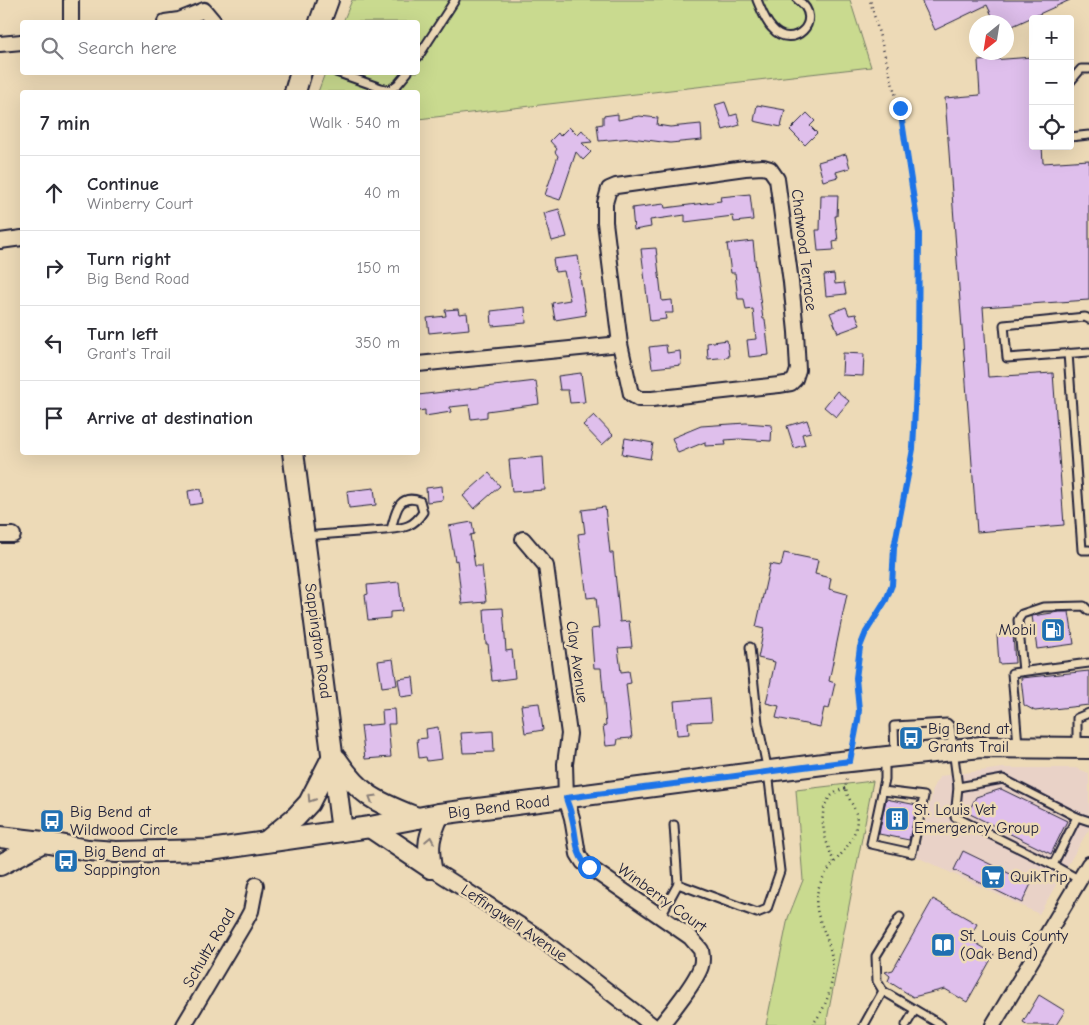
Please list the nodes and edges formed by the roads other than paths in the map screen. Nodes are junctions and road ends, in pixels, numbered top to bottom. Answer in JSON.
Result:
{"nodes":[{"id":1,"x":71,"y":0,"type":"edge"},
{"id":2,"x":328,"y":0,"type":"edge"},
{"id":3,"x":455,"y":0,"type":"edge"},
{"id":4,"x":757,"y":0,"type":"edge"},
{"id":5,"x":798,"y":0,"type":"edge"},
{"id":6,"x":204,"y":5,"type":"edge"},
{"id":7,"x":71,"y":20,"type":"edge"},
{"id":8,"x":179,"y":20,"type":"edge"},
{"id":9,"x":213,"y":20,"type":"edge"},
{"id":10,"x":321,"y":20,"type":"edge"},
{"id":11,"x":20,"y":42,"type":"edge"},
{"id":12,"x":0,"y":44,"type":"edge"},
{"id":13,"x":420,"y":54,"type":"edge"},
{"id":14,"x":1089,"y":68,"type":"edge"},
{"id":15,"x":299,"y":75,"type":"edge"},
{"id":16,"x":344,"y":75,"type":"edge"},
{"id":17,"x":406,"y":75,"type":"edge"},
{"id":18,"x":1074,"y":77,"type":"edge"},
{"id":19,"x":296,"y":90,"type":"edge"},
{"id":20,"x":390,"y":90,"type":"edge"},
{"id":21,"x":390,"y":90,"type":"edge"},
{"id":22,"x":1089,"y":135,"type":"edge"},
{"id":23,"x":1074,"y":137,"type":"edge"},
{"id":24,"x":20,"y":238,"type":"edge"},
{"id":25,"x":0,"y":242,"type":"edge"},
{"id":26,"x":1089,"y":319,"type":"edge"},
{"id":27,"x":620,"y":344,"type":"junction"},
{"id":28,"x":1089,"y":352,"type":"edge"},
{"id":29,"x":1068,"y":353,"type":"junction"},
{"id":30,"x":420,"y":364,"type":"edge"},
{"id":31,"x":293,"y":455,"type":"edge"},
{"id":32,"x":391,"y":529,"type":"junction"},
{"id":33,"x":304,"y":536,"type":"junction"},
{"id":34,"x":523,"y":539,"type":"dead end"},
{"id":35,"x":1089,"y":550,"type":"edge"},
{"id":36,"x":1089,"y":611,"type":"edge"},
{"id":37,"x":750,"y":647,"type":"dead end"},
{"id":38,"x":1089,"y":663,"type":"edge"},
{"id":39,"x":1023,"y":671,"type":"junction"},
{"id":40,"x":1089,"y":713,"type":"edge"},
{"id":41,"x":1018,"y":747,"type":"junction"},
{"id":42,"x":1083,"y":747,"type":"edge"},
{"id":43,"x":954,"y":750,"type":"junction"},
{"id":44,"x":333,"y":756,"type":"junction"},
{"id":45,"x":890,"y":757,"type":"junction"},
{"id":46,"x":768,"y":772,"type":"junction"},
{"id":47,"x":958,"y":787,"type":"junction"},
{"id":48,"x":883,"y":791,"type":"junction"},
{"id":49,"x":566,"y":798,"type":"junction"},
{"id":50,"x":439,"y":814,"type":"junction"},
{"id":51,"x":1077,"y":817,"type":"junction"},
{"id":52,"x":417,"y":818,"type":"junction"},
{"id":53,"x":1089,"y":821,"type":"edge"},
{"id":54,"x":674,"y":825,"type":"dead end"},
{"id":55,"x":370,"y":827,"type":"junction"},
{"id":56,"x":342,"y":830,"type":"junction"},
{"id":57,"x":0,"y":837,"type":"edge"},
{"id":58,"x":43,"y":842,"type":"junction"},
{"id":59,"x":265,"y":843,"type":"junction"},
{"id":60,"x":1089,"y":864,"type":"edge"},
{"id":61,"x":0,"y":865,"type":"edge"},
{"id":62,"x":1053,"y":865,"type":"junction"},
{"id":63,"x":431,"y":868,"type":"junction"},
{"id":64,"x":1080,"y":880,"type":"junction"},
{"id":65,"x":678,"y":884,"type":"junction"},
{"id":66,"x":256,"y":885,"type":"dead end"},
{"id":67,"x":660,"y":917,"type":"junction"},
{"id":68,"x":900,"y":917,"type":"dead end"},
{"id":69,"x":883,"y":991,"type":"junction"},
{"id":70,"x":915,"y":1010,"type":"junction"},
{"id":71,"x":184,"y":1025,"type":"edge"},
{"id":72,"x":652,"y":1025,"type":"edge"},
{"id":73,"x":661,"y":1025,"type":"edge"},
{"id":74,"x":864,"y":1025,"type":"edge"},
{"id":75,"x":906,"y":1025,"type":"edge"},
{"id":76,"x":941,"y":1025,"type":"edge"},
{"id":77,"x":993,"y":1025,"type":"edge"}],
"edges":[{"from":1,"to":7,"type":"street"},
{"from":2,"to":10,"type":"main road"},
{"from":3,"to":13,"type":"lane"},
{"from":4,"to":5,"type":"lane"},
{"from":6,"to":8,"type":"street"},
{"from":6,"to":9,"type":"street"},
{"from":11,"to":12,"type":"street"},
{"from":14,"to":18,"type":"lane"},
{"from":15,"to":19,"type":"main road"},
{"from":16,"to":20,"type":"lane"},
{"from":17,"to":21,"type":"lane"},
{"from":22,"to":23,"type":"lane"},
{"from":24,"to":25,"type":"street"},
{"from":26,"to":29,"type":"lane"},
{"from":27,"to":27,"type":"street","name":"Chatwood Terrace"},
{"from":27,"to":30,"type":"street"},
{"from":28,"to":29,"type":"lane"},
{"from":29,"to":35,"type":"lane"},
{"from":31,"to":33,"type":"main road","name":"Sappington Road"},
{"from":32,"to":32,"type":"lane"},
{"from":32,"to":33,"type":"lane"},
{"from":33,"to":44,"type":"main road","name":"Sappington Road"},
{"from":34,"to":49,"type":"street","name":"Clay Avenue"},
{"from":36,"to":39,"type":"lane"},
{"from":37,"to":46,"type":"lane"},
{"from":38,"to":39,"type":"lane"},
{"from":39,"to":41,"type":"lane"},
{"from":40,"to":42,"type":"lane"},
{"from":41,"to":42,"type":"main road","name":"Big Bend Road"},
{"from":41,"to":43,"type":"main road","name":"Big Bend Road"},
{"from":43,"to":45,"type":"main road","name":"Big Bend Road"},
{"from":43,"to":45,"type":"lane"},
{"from":43,"to":47,"type":"lane"},
{"from":52,"to":44,"type":"main road","one_way":true},
{"from":44,"to":56,"type":"main road","name":"Sappington Road"},
{"from":44,"to":59,"type":"main road","one_way":true},
{"from":45,"to":46,"type":"main road","name":"Big Bend Road"},
{"from":45,"to":48,"type":"lane"},
{"from":46,"to":49,"type":"main road","name":"Big Bend Road"},
{"from":46,"to":65,"type":"lane"},
{"from":47,"to":51,"type":"lane"},
{"from":47,"to":62,"type":"lane"},
{"from":48,"to":48,"type":"lane"},
{"from":49,"to":50,"type":"main road","name":"Big Bend Road"},
{"from":49,"to":67,"type":"street","name":"Winberry Court"},
{"from":50,"to":52,"type":"main road","name":"Big Bend Road"},
{"from":63,"to":50,"type":"main road","one_way":true},
{"from":51,"to":53,"type":"lane"},
{"from":51,"to":62,"type":"lane"},
{"from":52,"to":55,"type":"main road","name":"Big Bend Road"},
{"from":54,"to":65,"type":"lane"},
{"from":55,"to":56,"type":"main road","name":"Big Bend Road"},
{"from":55,"to":63,"type":"main road","name":"Leffingwell Avenue"},
{"from":56,"to":59,"type":"main road","name":"Big Bend Road"},
{"from":57,"to":58,"type":"main road","name":"Big Bend Road"},
{"from":58,"to":59,"type":"main road","name":"Big Bend Road"},
{"from":58,"to":61,"type":"main road"},
{"from":60,"to":64,"type":"street"},
{"from":62,"to":64,"type":"lane"},
{"from":63,"to":72,"type":"street","name":"Leffingwell Avenue"},
{"from":64,"to":77,"type":"street"},
{"from":65,"to":67,"type":"lane"},
{"from":66,"to":71,"type":"street","name":"Schultz Road"},
{"from":67,"to":73,"type":"street","name":"Winberry Court"},
{"from":68,"to":69,"type":"lane"},
{"from":69,"to":70,"type":"lane"},
{"from":69,"to":74,"type":"lane"},
{"from":70,"to":75,"type":"lane"},
{"from":70,"to":76,"type":"lane"}]}
